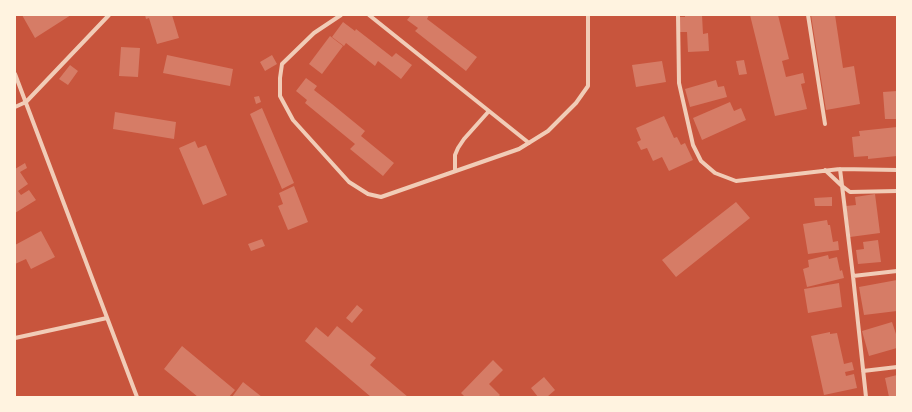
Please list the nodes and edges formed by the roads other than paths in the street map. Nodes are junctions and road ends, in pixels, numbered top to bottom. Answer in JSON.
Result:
{"nodes":[{"id":1,"x":109,"y":15,"type":"edge"},
{"id":2,"x":341,"y":15,"type":"edge"},
{"id":3,"x":369,"y":15,"type":"edge"},
{"id":4,"x":588,"y":15,"type":"edge"},
{"id":5,"x":678,"y":15,"type":"edge"},
{"id":6,"x":808,"y":15,"type":"edge"},
{"id":7,"x":15,"y":74,"type":"edge"},
{"id":8,"x":26,"y":102,"type":"junction"},
{"id":9,"x":15,"y":108,"type":"edge"},
{"id":10,"x":489,"y":111,"type":"junction"},
{"id":11,"x":825,"y":124,"type":"dead end"},
{"id":12,"x":529,"y":143,"type":"junction"},
{"id":13,"x":840,"y":169,"type":"junction"},
{"id":14,"x":825,"y":170,"type":"junction"},
{"id":15,"x":897,"y":170,"type":"edge"},
{"id":16,"x":455,"y":171,"type":"junction"},
{"id":17,"x":842,"y":186,"type":"junction"},
{"id":18,"x":897,"y":191,"type":"edge"},
{"id":19,"x":897,"y":271,"type":"edge"},
{"id":20,"x":853,"y":276,"type":"junction"},
{"id":21,"x":107,"y":318,"type":"junction"},
{"id":22,"x":15,"y":338,"type":"edge"},
{"id":23,"x":897,"y":367,"type":"edge"},
{"id":24,"x":863,"y":371,"type":"junction"},
{"id":25,"x":137,"y":397,"type":"edge"},
{"id":26,"x":866,"y":397,"type":"edge"}],
"edges":[{"from":1,"to":8,"type":"street"},
{"from":2,"to":16,"type":"street"},
{"from":3,"to":10,"type":"street"},
{"from":4,"to":12,"type":"street"},
{"from":5,"to":14,"type":"street"},
{"from":6,"to":11,"type":"street"},
{"from":7,"to":8,"type":"street"},
{"from":8,"to":9,"type":"street"},
{"from":8,"to":21,"type":"street"},
{"from":10,"to":12,"type":"street"},
{"from":10,"to":16,"type":"street"},
{"from":12,"to":16,"type":"street"},
{"from":13,"to":14,"type":"street"},
{"from":13,"to":15,"type":"street"},
{"from":13,"to":17,"type":"street"},
{"from":14,"to":17,"type":"street"},
{"from":17,"to":18,"type":"street"},
{"from":17,"to":20,"type":"street"},
{"from":19,"to":20,"type":"street"},
{"from":20,"to":24,"type":"street"},
{"from":21,"to":22,"type":"street"},
{"from":21,"to":25,"type":"street"},
{"from":23,"to":24,"type":"street"},
{"from":24,"to":26,"type":"street"}]}
